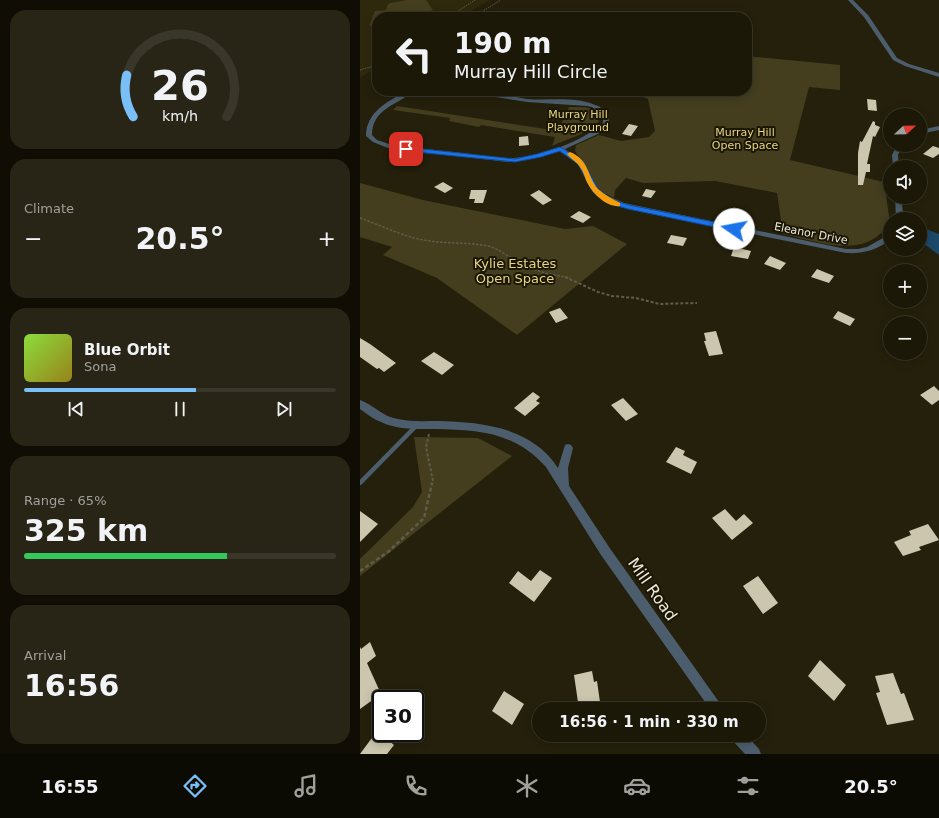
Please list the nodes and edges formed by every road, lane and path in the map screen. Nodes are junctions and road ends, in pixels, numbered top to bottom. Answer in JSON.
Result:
{"nodes":[{"id":1,"x":475,"y":0,"type":"edge"},
{"id":2,"x":501,"y":0,"type":"edge"},
{"id":3,"x":850,"y":0,"type":"edge"},
{"id":4,"x":457,"y":12,"type":"edge"},
{"id":5,"x":481,"y":12,"type":"edge"},
{"id":6,"x":372,"y":66,"type":"edge"},
{"id":7,"x":360,"y":70,"type":"edge"},
{"id":8,"x":939,"y":75,"type":"edge"},
{"id":9,"x":403,"y":96,"type":"edge"},
{"id":10,"x":502,"y":96,"type":"edge"},
{"id":11,"x":939,"y":128,"type":"edge"},
{"id":12,"x":927,"y":131,"type":"edge"},
{"id":13,"x":560,"y":148,"type":"junction"},
{"id":14,"x":360,"y":218,"type":"edge"},
{"id":15,"x":883,"y":241,"type":"edge"},
{"id":16,"x":697,"y":303,"type":"dead end"},
{"id":17,"x":360,"y":404,"type":"edge"},
{"id":18,"x":417,"y":425,"type":"junction"},
{"id":19,"x":429,"y":425,"type":"junction"},
{"id":20,"x":568,"y":448,"type":"dead end"},
{"id":21,"x":360,"y":483,"type":"edge"},
{"id":22,"x":564,"y":487,"type":"junction"},
{"id":23,"x":360,"y":571,"type":"edge"},
{"id":24,"x":713,"y":702,"type":"edge"},
{"id":25,"x":743,"y":742,"type":"edge"},
{"id":26,"x":754,"y":754,"type":"edge"}],
"edges":[{"from":1,"to":4,"type":"path"},
{"from":2,"to":5,"type":"path"},
{"from":3,"to":8,"type":"street"},
{"from":6,"to":7,"type":"path"},
{"from":9,"to":13,"type":"street"},
{"from":10,"to":13,"type":"street"},
{"from":11,"to":12,"type":"street"},
{"from":13,"to":15,"type":"street","name":"Eleanor Drive"},
{"from":14,"to":16,"type":"path"},
{"from":17,"to":18,"type":"street","name":"Mill Road"},
{"from":18,"to":19,"type":"street","name":"Mill Road"},
{"from":18,"to":21,"type":"lane"},
{"from":19,"to":22,"type":"street","name":"Mill Road"},
{"from":19,"to":23,"type":"path"},
{"from":20,"to":22,"type":"street","name":"Mill Road"},
{"from":22,"to":24,"type":"street","name":"Mill Road"},
{"from":25,"to":26,"type":"street"}]}
